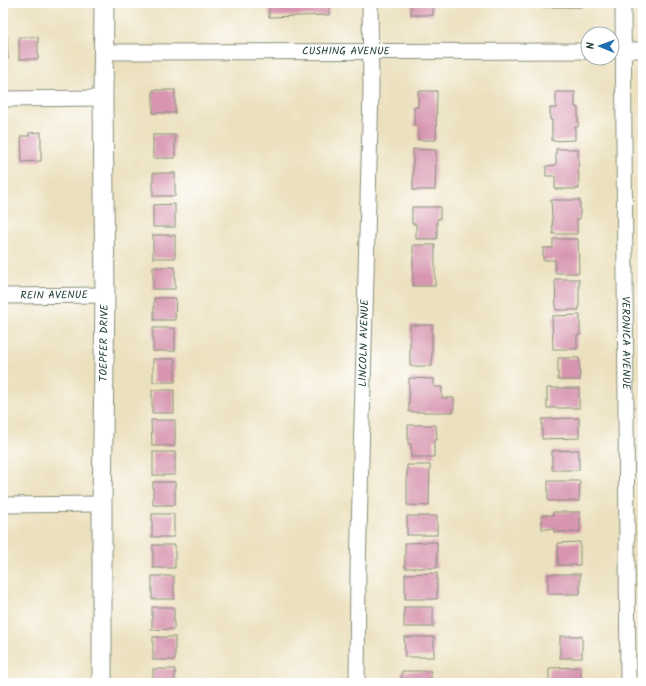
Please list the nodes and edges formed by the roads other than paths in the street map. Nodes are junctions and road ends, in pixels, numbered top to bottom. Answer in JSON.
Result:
{"nodes":[{"id":1,"x":104,"y":3,"type":"edge"},
{"id":2,"x":370,"y":3,"type":"edge"},
{"id":3,"x":623,"y":3,"type":"edge"},
{"id":4,"x":620,"y":26,"type":"edge"},
{"id":5,"x":620,"y":50,"type":"edge"},
{"id":6,"x":643,"y":50,"type":"edge"},
{"id":7,"x":580,"y":51,"type":"edge"},
{"id":8,"x":104,"y":52,"type":"junction"},
{"id":9,"x":371,"y":52,"type":"junction"},
{"id":10,"x":617,"y":66,"type":"edge"},
{"id":11,"x":103,"y":98,"type":"junction"},
{"id":12,"x":3,"y":99,"type":"edge"},
{"id":13,"x":105,"y":295,"type":"junction"},
{"id":14,"x":3,"y":296,"type":"edge"},
{"id":15,"x":102,"y":504,"type":"junction"},
{"id":16,"x":3,"y":505,"type":"edge"},
{"id":17,"x":102,"y":683,"type":"edge"},
{"id":18,"x":357,"y":683,"type":"edge"},
{"id":19,"x":628,"y":683,"type":"edge"}],
"edges":[{"from":1,"to":8,"type":"street","name":"TOEPFER DRIVE"},
{"from":2,"to":9,"type":"street","name":"LINCOLN AVENUE"},
{"from":3,"to":4,"type":"street","name":"VERONICA AVENUE"},
{"from":5,"to":6,"type":"street"},
{"from":7,"to":9,"type":"street","name":"CUSHING AVENUE"},
{"from":8,"to":9,"type":"street","name":"CUSHING AVENUE"},
{"from":8,"to":11,"type":"street","name":"TOEPFER DRIVE"},
{"from":9,"to":18,"type":"street","name":"LINCOLN AVENUE"},
{"from":10,"to":19,"type":"street","name":"VERONICA AVENUE"},
{"from":11,"to":12,"type":"street"},
{"from":11,"to":13,"type":"street","name":"TOEPFER DRIVE"},
{"from":13,"to":14,"type":"street","name":"REIN AVENUE"},
{"from":13,"to":15,"type":"street","name":"TOEPFER DRIVE"},
{"from":15,"to":16,"type":"street"},
{"from":15,"to":17,"type":"street","name":"TOEPFER DRIVE"}]}
